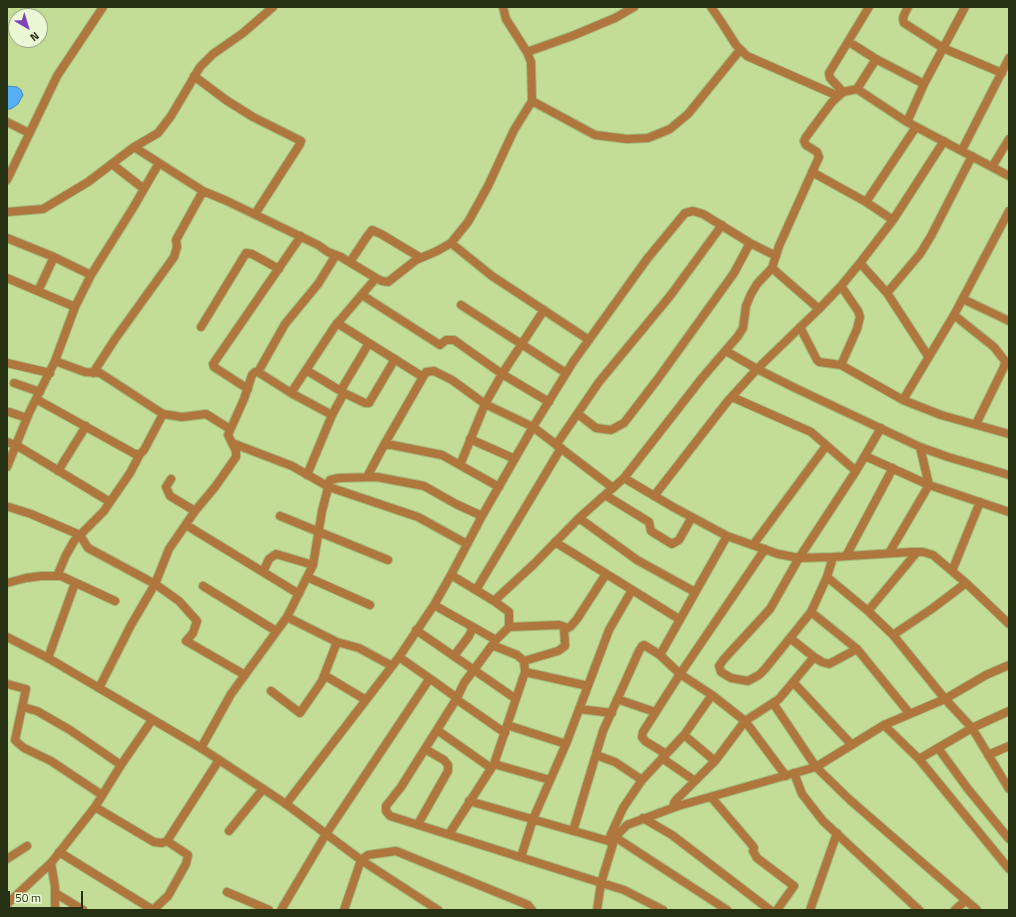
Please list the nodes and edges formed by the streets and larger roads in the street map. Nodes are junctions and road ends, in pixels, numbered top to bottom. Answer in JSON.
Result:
{"nodes":[{"id":1,"x":103,"y":7,"type":"edge"},
{"id":2,"x":273,"y":7,"type":"edge"},
{"id":3,"x":503,"y":7,"type":"edge"},
{"id":4,"x":634,"y":7,"type":"edge"},
{"id":5,"x":711,"y":7,"type":"edge"},
{"id":6,"x":869,"y":7,"type":"edge"},
{"id":7,"x":908,"y":7,"type":"edge"},
{"id":8,"x":965,"y":7,"type":"edge"},
{"id":9,"x":849,"y":42,"type":"junction"},
{"id":10,"x":943,"y":48,"type":"junction"},
{"id":11,"x":740,"y":50,"type":"junction"},
{"id":12,"x":527,"y":52,"type":"junction"},
{"id":13,"x":876,"y":58,"type":"junction"},
{"id":14,"x":1009,"y":58,"type":"edge"},
{"id":15,"x":1002,"y":73,"type":"junction"},
{"id":16,"x":194,"y":76,"type":"junction"},
{"id":17,"x":924,"y":84,"type":"junction"},
{"id":18,"x":857,"y":89,"type":"junction"},
{"id":19,"x":840,"y":94,"type":"junction"},
{"id":20,"x":532,"y":100,"type":"junction"},
{"id":21,"x":7,"y":122,"type":"edge"},
{"id":22,"x":907,"y":122,"type":"junction"},
{"id":23,"x":916,"y":127,"type":"junction"},
{"id":24,"x":30,"y":133,"type":"junction"},
{"id":25,"x":1009,"y":139,"type":"edge"},
{"id":26,"x":944,"y":141,"type":"junction"},
{"id":27,"x":134,"y":147,"type":"junction"},
{"id":28,"x":962,"y":150,"type":"junction"},
{"id":29,"x":972,"y":156,"type":"junction"},
{"id":30,"x":159,"y":163,"type":"junction"},
{"id":31,"x":112,"y":164,"type":"junction"},
{"id":32,"x":992,"y":167,"type":"junction"},
{"id":33,"x":812,"y":172,"type":"junction"},
{"id":34,"x":1009,"y":176,"type":"edge"},
{"id":35,"x":7,"y":180,"type":"edge"},
{"id":36,"x":144,"y":189,"type":"junction"},
{"id":37,"x":203,"y":191,"type":"junction"},
{"id":38,"x":866,"y":202,"type":"junction"},
{"id":39,"x":1009,"y":211,"type":"edge"},
{"id":40,"x":7,"y":212,"type":"edge"},
{"id":41,"x":255,"y":214,"type":"junction"},
{"id":42,"x":893,"y":220,"type":"junction"},
{"id":43,"x":722,"y":225,"type":"junction"},
{"id":44,"x":301,"y":236,"type":"junction"},
{"id":45,"x":7,"y":238,"type":"edge"},
{"id":46,"x":451,"y":243,"type":"junction"},
{"id":47,"x":750,"y":243,"type":"junction"},
{"id":48,"x":336,"y":255,"type":"junction"},
{"id":49,"x":776,"y":256,"type":"junction"},
{"id":50,"x":54,"y":258,"type":"junction"},
{"id":51,"x":420,"y":258,"type":"junction"},
{"id":52,"x":350,"y":262,"type":"junction"},
{"id":53,"x":860,"y":263,"type":"junction"},
{"id":54,"x":279,"y":268,"type":"junction"},
{"id":55,"x":772,"y":268,"type":"junction"},
{"id":56,"x":91,"y":275,"type":"junction"},
{"id":57,"x":7,"y":278,"type":"edge"},
{"id":58,"x":376,"y":278,"type":"junction"},
{"id":59,"x":841,"y":286,"type":"junction"},
{"id":60,"x":38,"y":291,"type":"junction"},
{"id":61,"x":887,"y":293,"type":"junction"},
{"id":62,"x":362,"y":295,"type":"junction"},
{"id":63,"x":963,"y":300,"type":"junction"},
{"id":64,"x":461,"y":305,"type":"dead end"},
{"id":65,"x":75,"y":307,"type":"junction"},
{"id":66,"x":819,"y":309,"type":"junction"},
{"id":67,"x":544,"y":310,"type":"junction"},
{"id":68,"x":954,"y":315,"type":"junction"},
{"id":69,"x":1009,"y":321,"type":"edge"},
{"id":70,"x":337,"y":323,"type":"junction"},
{"id":71,"x":201,"y":326,"type":"dead end"},
{"id":72,"x":800,"y":327,"type":"junction"},
{"id":73,"x":589,"y":340,"type":"junction"},
{"id":74,"x":369,"y":343,"type":"junction"},
{"id":75,"x":521,"y":344,"type":"junction"},
{"id":76,"x":726,"y":351,"type":"junction"},
{"id":77,"x":928,"y":356,"type":"junction"},
{"id":78,"x":395,"y":359,"type":"junction"},
{"id":79,"x":55,"y":361,"type":"junction"},
{"id":80,"x":7,"y":363,"type":"edge"},
{"id":81,"x":841,"y":366,"type":"junction"},
{"id":82,"x":757,"y":369,"type":"junction"},
{"id":83,"x":306,"y":370,"type":"junction"},
{"id":84,"x":50,"y":372,"type":"junction"},
{"id":85,"x":258,"y":372,"type":"junction"},
{"id":86,"x":93,"y":373,"type":"junction"},
{"id":87,"x":566,"y":373,"type":"junction"},
{"id":88,"x":502,"y":374,"type":"junction"},
{"id":89,"x":423,"y":377,"type":"junction"},
{"id":90,"x":14,"y":383,"type":"dead end"},
{"id":91,"x":248,"y":389,"type":"junction"},
{"id":92,"x":342,"y":392,"type":"junction"},
{"id":93,"x":291,"y":393,"type":"junction"},
{"id":94,"x":38,"y":396,"type":"junction"},
{"id":95,"x":732,"y":397,"type":"junction"},
{"id":96,"x":903,"y":400,"type":"junction"},
{"id":97,"x":549,"y":402,"type":"junction"},
{"id":98,"x":485,"y":404,"type":"junction"},
{"id":99,"x":9,"y":412,"type":"dead end"},
{"id":100,"x":163,"y":414,"type":"junction"},
{"id":101,"x":578,"y":414,"type":"junction"},
{"id":102,"x":332,"y":415,"type":"junction"},
{"id":103,"x":27,"y":418,"type":"junction"},
{"id":104,"x":976,"y":424,"type":"junction"},
{"id":105,"x":86,"y":426,"type":"junction"},
{"id":106,"x":533,"y":427,"type":"junction"},
{"id":107,"x":881,"y":428,"type":"junction"},
{"id":108,"x":230,"y":429,"type":"junction"},
{"id":109,"x":1009,"y":434,"type":"edge"},
{"id":110,"x":470,"y":439,"type":"junction"},
{"id":111,"x":7,"y":442,"type":"edge"},
{"id":112,"x":232,"y":443,"type":"junction"},
{"id":113,"x":16,"y":445,"type":"junction"},
{"id":114,"x":384,"y":445,"type":"junction"},
{"id":115,"x":558,"y":446,"type":"junction"},
{"id":116,"x":826,"y":446,"type":"junction"},
{"id":117,"x":920,"y":447,"type":"junction"},
{"id":118,"x":140,"y":454,"type":"junction"},
{"id":119,"x":865,"y":456,"type":"junction"},
{"id":120,"x":515,"y":459,"type":"junction"},
{"id":121,"x":460,"y":465,"type":"junction"},
{"id":122,"x":7,"y":468,"type":"edge"},
{"id":123,"x":893,"y":468,"type":"junction"},
{"id":124,"x":58,"y":471,"type":"junction"},
{"id":125,"x":856,"y":471,"type":"junction"},
{"id":126,"x":307,"y":475,"type":"junction"},
{"id":127,"x":1009,"y":475,"type":"edge"},
{"id":128,"x":367,"y":477,"type":"junction"},
{"id":129,"x":624,"y":478,"type":"junction"},
{"id":130,"x":171,"y":479,"type":"dead end"},
{"id":131,"x":929,"y":485,"type":"junction"},
{"id":132,"x":329,"y":487,"type":"junction"},
{"id":133,"x":499,"y":487,"type":"junction"},
{"id":134,"x":613,"y":488,"type":"junction"},
{"id":135,"x":605,"y":495,"type":"junction"},
{"id":136,"x":654,"y":496,"type":"junction"},
{"id":137,"x":110,"y":502,"type":"junction"},
{"id":138,"x":980,"y":502,"type":"junction"},
{"id":139,"x":9,"y":507,"type":"dead end"},
{"id":140,"x":195,"y":511,"type":"junction"},
{"id":141,"x":1009,"y":512,"type":"edge"},
{"id":142,"x":280,"y":516,"type":"dead end"},
{"id":143,"x":482,"y":516,"type":"junction"},
{"id":144,"x":692,"y":517,"type":"junction"},
{"id":145,"x":579,"y":518,"type":"junction"},
{"id":146,"x":186,"y":525,"type":"junction"},
{"id":147,"x":319,"y":532,"type":"junction"},
{"id":148,"x":80,"y":535,"type":"junction"},
{"id":149,"x":727,"y":536,"type":"junction"},
{"id":150,"x":555,"y":542,"type":"junction"},
{"id":151,"x":467,"y":544,"type":"junction"},
{"id":152,"x":753,"y":545,"type":"junction"},
{"id":153,"x":765,"y":549,"type":"junction"},
{"id":154,"x":917,"y":552,"type":"junction"},
{"id":155,"x":890,"y":553,"type":"junction"},
{"id":156,"x":846,"y":556,"type":"junction"},
{"id":157,"x":834,"y":557,"type":"junction"},
{"id":158,"x":799,"y":558,"type":"junction"},
{"id":159,"x":388,"y":560,"type":"dead end"},
{"id":160,"x":313,"y":565,"type":"junction"},
{"id":161,"x":952,"y":571,"type":"junction"},
{"id":162,"x":263,"y":572,"type":"junction"},
{"id":163,"x":606,"y":574,"type":"junction"},
{"id":164,"x":451,"y":575,"type":"junction"},
{"id":165,"x":57,"y":576,"type":"junction"},
{"id":166,"x":308,"y":577,"type":"junction"},
{"id":167,"x":827,"y":577,"type":"junction"},
{"id":168,"x":966,"y":582,"type":"junction"},
{"id":169,"x":7,"y":583,"type":"edge"},
{"id":170,"x":75,"y":583,"type":"junction"},
{"id":171,"x":155,"y":584,"type":"junction"},
{"id":172,"x":203,"y":586,"type":"dead end"},
{"id":173,"x":476,"y":590,"type":"junction"},
{"id":174,"x":632,"y":590,"type":"junction"},
{"id":175,"x":695,"y":592,"type":"junction"},
{"id":176,"x":299,"y":594,"type":"junction"},
{"id":177,"x":115,"y":601,"type":"dead end"},
{"id":178,"x":494,"y":601,"type":"junction"},
{"id":179,"x":370,"y":605,"type":"dead end"},
{"id":180,"x":434,"y":605,"type":"junction"},
{"id":181,"x":868,"y":611,"type":"junction"},
{"id":182,"x":810,"y":612,"type":"junction"},
{"id":183,"x":287,"y":617,"type":"junction"},
{"id":184,"x":679,"y":619,"type":"junction"},
{"id":185,"x":1009,"y":624,"type":"edge"},
{"id":186,"x":509,"y":627,"type":"junction"},
{"id":187,"x":473,"y":628,"type":"junction"},
{"id":188,"x":564,"y":628,"type":"junction"},
{"id":189,"x":416,"y":630,"type":"junction"},
{"id":190,"x":276,"y":631,"type":"junction"},
{"id":191,"x":893,"y":635,"type":"junction"},
{"id":192,"x":7,"y":637,"type":"edge"},
{"id":193,"x":790,"y":638,"type":"junction"},
{"id":194,"x":337,"y":642,"type":"junction"},
{"id":195,"x":494,"y":642,"type":"junction"},
{"id":196,"x":857,"y":649,"type":"junction"},
{"id":197,"x":660,"y":654,"type":"junction"},
{"id":198,"x":454,"y":656,"type":"junction"},
{"id":199,"x":399,"y":657,"type":"junction"},
{"id":200,"x":814,"y":657,"type":"junction"},
{"id":201,"x":48,"y":658,"type":"junction"},
{"id":202,"x":524,"y":661,"type":"junction"},
{"id":203,"x":1009,"y":665,"type":"edge"},
{"id":204,"x":392,"y":666,"type":"junction"},
{"id":205,"x":473,"y":670,"type":"junction"},
{"id":206,"x":525,"y":672,"type":"junction"},
{"id":207,"x":680,"y":674,"type":"junction"},
{"id":208,"x":245,"y":675,"type":"junction"},
{"id":209,"x":324,"y":675,"type":"junction"},
{"id":210,"x":432,"y":680,"type":"junction"},
{"id":211,"x":793,"y":682,"type":"junction"},
{"id":212,"x":7,"y":684,"type":"edge"},
{"id":213,"x":588,"y":686,"type":"junction"},
{"id":214,"x":99,"y":688,"type":"junction"},
{"id":215,"x":271,"y":691,"type":"dead end"},
{"id":216,"x":712,"y":695,"type":"junction"},
{"id":217,"x":456,"y":699,"type":"junction"},
{"id":218,"x":516,"y":699,"type":"junction"},
{"id":219,"x":617,"y":699,"type":"junction"},
{"id":220,"x":945,"y":699,"type":"junction"},
{"id":221,"x":366,"y":700,"type":"junction"},
{"id":222,"x":774,"y":703,"type":"junction"},
{"id":223,"x":23,"y":707,"type":"junction"},
{"id":224,"x":579,"y":709,"type":"junction"},
{"id":225,"x":1009,"y":711,"type":"edge"},
{"id":226,"x":655,"y":712,"type":"junction"},
{"id":227,"x":612,"y":713,"type":"junction"},
{"id":228,"x":910,"y":714,"type":"junction"},
{"id":229,"x":152,"y":720,"type":"junction"},
{"id":230,"x":745,"y":721,"type":"junction"},
{"id":231,"x":507,"y":725,"type":"junction"},
{"id":232,"x":884,"y":725,"type":"junction"},
{"id":233,"x":972,"y":728,"type":"junction"},
{"id":234,"x":437,"y":730,"type":"junction"},
{"id":235,"x":505,"y":733,"type":"junction"},
{"id":236,"x":684,"y":735,"type":"junction"},
{"id":237,"x":566,"y":744,"type":"junction"},
{"id":238,"x":852,"y":745,"type":"junction"},
{"id":239,"x":1009,"y":746,"type":"edge"},
{"id":240,"x":201,"y":748,"type":"junction"},
{"id":241,"x":938,"y":748,"type":"junction"},
{"id":242,"x":425,"y":749,"type":"junction"},
{"id":243,"x":596,"y":755,"type":"junction"},
{"id":244,"x":988,"y":755,"type":"junction"},
{"id":245,"x":664,"y":756,"type":"junction"},
{"id":246,"x":919,"y":759,"type":"junction"},
{"id":247,"x":220,"y":760,"type":"junction"},
{"id":248,"x":715,"y":761,"type":"junction"},
{"id":249,"x":121,"y":765,"type":"junction"},
{"id":250,"x":493,"y":766,"type":"junction"},
{"id":251,"x":816,"y":767,"type":"junction"},
{"id":252,"x":790,"y":774,"type":"junction"},
{"id":253,"x":550,"y":780,"type":"junction"},
{"id":254,"x":642,"y":780,"type":"junction"},
{"id":255,"x":695,"y":781,"type":"junction"},
{"id":256,"x":263,"y":789,"type":"junction"},
{"id":257,"x":1009,"y":789,"type":"edge"},
{"id":258,"x":102,"y":795,"type":"junction"},
{"id":259,"x":711,"y":797,"type":"junction"},
{"id":260,"x":469,"y":801,"type":"junction"},
{"id":261,"x":286,"y":804,"type":"junction"},
{"id":262,"x":678,"y":806,"type":"junction"},
{"id":263,"x":95,"y":807,"type":"junction"},
{"id":264,"x":643,"y":818,"type":"junction"},
{"id":265,"x":533,"y":819,"type":"junction"},
{"id":266,"x":418,"y":824,"type":"junction"},
{"id":267,"x":229,"y":831,"type":"dead end"},
{"id":268,"x":573,"y":831,"type":"junction"},
{"id":269,"x":837,"y":833,"type":"junction"},
{"id":270,"x":326,"y":834,"type":"junction"},
{"id":271,"x":448,"y":834,"type":"junction"},
{"id":272,"x":1009,"y":839,"type":"edge"},
{"id":273,"x":612,"y":840,"type":"junction"},
{"id":274,"x":167,"y":841,"type":"junction"},
{"id":275,"x":27,"y":846,"type":"dead end"},
{"id":276,"x":59,"y":852,"type":"junction"},
{"id":277,"x":521,"y":857,"type":"junction"},
{"id":278,"x":7,"y":859,"type":"edge"},
{"id":279,"x":361,"y":860,"type":"junction"},
{"id":280,"x":51,"y":863,"type":"junction"},
{"id":281,"x":1009,"y":869,"type":"edge"},
{"id":282,"x":601,"y":883,"type":"junction"},
{"id":283,"x":227,"y":892,"type":"dead end"},
{"id":284,"x":55,"y":893,"type":"junction"},
{"id":285,"x":966,"y":900,"type":"junction"},
{"id":286,"x":7,"y":904,"type":"edge"},
{"id":287,"x":55,"y":910,"type":"edge"},
{"id":288,"x":83,"y":910,"type":"edge"},
{"id":289,"x":153,"y":910,"type":"edge"},
{"id":290,"x":268,"y":910,"type":"edge"},
{"id":291,"x":281,"y":910,"type":"edge"},
{"id":292,"x":344,"y":910,"type":"edge"},
{"id":293,"x":438,"y":910,"type":"edge"},
{"id":294,"x":532,"y":910,"type":"edge"},
{"id":295,"x":597,"y":910,"type":"edge"},
{"id":296,"x":663,"y":910,"type":"edge"},
{"id":297,"x":727,"y":910,"type":"edge"},
{"id":298,"x":770,"y":910,"type":"edge"},
{"id":299,"x":777,"y":910,"type":"edge"},
{"id":300,"x":810,"y":910,"type":"edge"},
{"id":301,"x":919,"y":910,"type":"edge"},
{"id":302,"x":955,"y":910,"type":"edge"},
{"id":303,"x":977,"y":910,"type":"edge"}],
"edges":[{"from":1,"to":24,"type":"street"},
{"from":2,"to":16,"type":"street"},
{"from":3,"to":12,"type":"street"},
{"from":4,"to":12,"type":"street"},
{"from":5,"to":11,"type":"street"},
{"from":6,"to":9,"type":"street"},
{"from":7,"to":10,"type":"street"},
{"from":8,"to":10,"type":"street"},
{"from":9,"to":13,"type":"street"},
{"from":9,"to":19,"type":"street"},
{"from":10,"to":15,"type":"street"},
{"from":10,"to":17,"type":"street"},
{"from":11,"to":19,"type":"street"},
{"from":11,"to":20,"type":"street"},
{"from":12,"to":20,"type":"street"},
{"from":13,"to":17,"type":"street"},
{"from":13,"to":18,"type":"street"},
{"from":14,"to":15,"type":"street"},
{"from":15,"to":28,"type":"street"},
{"from":16,"to":27,"type":"street"},
{"from":16,"to":41,"type":"street"},
{"from":17,"to":22,"type":"street"},
{"from":18,"to":19,"type":"street"},
{"from":18,"to":22,"type":"street"},
{"from":19,"to":33,"type":"street"},
{"from":20,"to":46,"type":"street"},
{"from":21,"to":24,"type":"street"},
{"from":22,"to":23,"type":"street"},
{"from":23,"to":26,"type":"street"},
{"from":23,"to":38,"type":"street"},
{"from":24,"to":35,"type":"street"},
{"from":25,"to":32,"type":"street"},
{"from":26,"to":28,"type":"street"},
{"from":26,"to":42,"type":"street"},
{"from":27,"to":30,"type":"street"},
{"from":27,"to":31,"type":"street"},
{"from":28,"to":29,"type":"street"},
{"from":29,"to":32,"type":"street"},
{"from":29,"to":61,"type":"street"},
{"from":30,"to":36,"type":"street"},
{"from":30,"to":37,"type":"street"},
{"from":31,"to":36,"type":"street"},
{"from":31,"to":40,"type":"street"},
{"from":32,"to":34,"type":"street"},
{"from":33,"to":38,"type":"street"},
{"from":33,"to":49,"type":"street"},
{"from":36,"to":56,"type":"street"},
{"from":37,"to":41,"type":"street"},
{"from":37,"to":86,"type":"street"},
{"from":38,"to":42,"type":"street"},
{"from":39,"to":63,"type":"street"},
{"from":41,"to":44,"type":"street"},
{"from":42,"to":53,"type":"street"},
{"from":43,"to":47,"type":"street"},
{"from":43,"to":73,"type":"street"},
{"from":43,"to":101,"type":"street"},
{"from":44,"to":48,"type":"street"},
{"from":44,"to":54,"type":"street"},
{"from":45,"to":50,"type":"street"},
{"from":46,"to":51,"type":"street"},
{"from":46,"to":67,"type":"street"},
{"from":47,"to":49,"type":"street"},
{"from":47,"to":101,"type":"street"},
{"from":48,"to":52,"type":"street"},
{"from":48,"to":85,"type":"street"},
{"from":49,"to":55,"type":"street"},
{"from":50,"to":56,"type":"street"},
{"from":50,"to":60,"type":"street"},
{"from":51,"to":52,"type":"street"},
{"from":51,"to":58,"type":"street"},
{"from":52,"to":58,"type":"street"},
{"from":53,"to":59,"type":"street"},
{"from":53,"to":61,"type":"street"},
{"from":54,"to":71,"type":"street"},
{"from":54,"to":91,"type":"street"},
{"from":55,"to":66,"type":"street"},
{"from":55,"to":76,"type":"street"},
{"from":56,"to":65,"type":"street"},
{"from":57,"to":60,"type":"street"},
{"from":58,"to":62,"type":"street"},
{"from":59,"to":66,"type":"street"},
{"from":59,"to":81,"type":"street"},
{"from":60,"to":65,"type":"street"},
{"from":61,"to":77,"type":"street"},
{"from":62,"to":70,"type":"street"},
{"from":62,"to":88,"type":"street"},
{"from":63,"to":68,"type":"street"},
{"from":63,"to":69,"type":"street"},
{"from":64,"to":75,"type":"street"},
{"from":65,"to":79,"type":"street"},
{"from":66,"to":72,"type":"street"},
{"from":67,"to":73,"type":"street"},
{"from":67,"to":75,"type":"street"},
{"from":68,"to":77,"type":"street"},
{"from":68,"to":104,"type":"street"},
{"from":70,"to":74,"type":"street"},
{"from":70,"to":83,"type":"street"},
{"from":72,"to":81,"type":"street"},
{"from":72,"to":82,"type":"street"},
{"from":73,"to":87,"type":"street"},
{"from":74,"to":78,"type":"street"},
{"from":74,"to":92,"type":"street"},
{"from":75,"to":87,"type":"street"},
{"from":75,"to":88,"type":"street"},
{"from":76,"to":82,"type":"street"},
{"from":76,"to":129,"type":"street"},
{"from":77,"to":96,"type":"street"},
{"from":78,"to":89,"type":"street"},
{"from":78,"to":92,"type":"street"},
{"from":79,"to":84,"type":"street"},
{"from":79,"to":86,"type":"street"},
{"from":80,"to":84,"type":"street"},
{"from":81,"to":96,"type":"street"},
{"from":82,"to":95,"type":"street"},
{"from":82,"to":107,"type":"street"},
{"from":83,"to":92,"type":"street"},
{"from":83,"to":93,"type":"street"},
{"from":84,"to":94,"type":"street"},
{"from":85,"to":91,"type":"street"},
{"from":85,"to":93,"type":"street"},
{"from":86,"to":100,"type":"street"},
{"from":87,"to":97,"type":"street"},
{"from":88,"to":97,"type":"street"},
{"from":88,"to":98,"type":"street"},
{"from":89,"to":98,"type":"street"},
{"from":89,"to":114,"type":"street"},
{"from":90,"to":94,"type":"street"},
{"from":91,"to":108,"type":"street"},
{"from":92,"to":102,"type":"street"},
{"from":93,"to":102,"type":"street"},
{"from":94,"to":103,"type":"street"},
{"from":94,"to":105,"type":"street"},
{"from":95,"to":116,"type":"street"},
{"from":95,"to":136,"type":"street"},
{"from":96,"to":104,"type":"street"},
{"from":97,"to":106,"type":"street"},
{"from":98,"to":106,"type":"street"},
{"from":98,"to":110,"type":"street"},
{"from":99,"to":103,"type":"street"},
{"from":100,"to":108,"type":"street"},
{"from":100,"to":118,"type":"street"},
{"from":101,"to":115,"type":"street"},
{"from":102,"to":126,"type":"street"},
{"from":103,"to":113,"type":"street"},
{"from":104,"to":109,"type":"street"},
{"from":105,"to":118,"type":"street"},
{"from":105,"to":124,"type":"street"},
{"from":106,"to":115,"type":"street"},
{"from":106,"to":120,"type":"street"},
{"from":107,"to":117,"type":"street"},
{"from":107,"to":119,"type":"street"},
{"from":108,"to":112,"type":"street"},
{"from":110,"to":120,"type":"street"},
{"from":110,"to":121,"type":"street"},
{"from":111,"to":113,"type":"street"},
{"from":112,"to":126,"type":"street"},
{"from":112,"to":140,"type":"street"},
{"from":113,"to":122,"type":"street"},
{"from":113,"to":124,"type":"street"},
{"from":114,"to":121,"type":"street"},
{"from":114,"to":128,"type":"street"},
{"from":115,"to":134,"type":"street"},
{"from":115,"to":173,"type":"street"},
{"from":116,"to":125,"type":"street"},
{"from":116,"to":152,"type":"street"},
{"from":117,"to":127,"type":"street"},
{"from":117,"to":131,"type":"street"},
{"from":118,"to":137,"type":"street"},
{"from":119,"to":123,"type":"street"},
{"from":119,"to":125,"type":"street"},
{"from":120,"to":133,"type":"street"},
{"from":121,"to":133,"type":"street"},
{"from":123,"to":131,"type":"street"},
{"from":123,"to":156,"type":"street"},
{"from":124,"to":137,"type":"street"},
{"from":125,"to":158,"type":"street"},
{"from":126,"to":132,"type":"street"},
{"from":128,"to":132,"type":"street"},
{"from":128,"to":143,"type":"street"},
{"from":129,"to":134,"type":"street"},
{"from":129,"to":136,"type":"street"},
{"from":130,"to":140,"type":"street"},
{"from":131,"to":138,"type":"street"},
{"from":131,"to":155,"type":"street"},
{"from":132,"to":147,"type":"street"},
{"from":132,"to":151,"type":"street"},
{"from":133,"to":143,"type":"street"},
{"from":134,"to":135,"type":"street"},
{"from":135,"to":144,"type":"street"},
{"from":135,"to":145,"type":"street"},
{"from":136,"to":144,"type":"street"},
{"from":137,"to":148,"type":"street"},
{"from":138,"to":141,"type":"street"},
{"from":138,"to":161,"type":"street"},
{"from":139,"to":148,"type":"street"},
{"from":140,"to":146,"type":"street"},
{"from":142,"to":147,"type":"street"},
{"from":143,"to":151,"type":"street"},
{"from":144,"to":149,"type":"street"},
{"from":145,"to":150,"type":"street"},
{"from":145,"to":175,"type":"street"},
{"from":146,"to":162,"type":"street"},
{"from":146,"to":171,"type":"street"},
{"from":147,"to":159,"type":"street"},
{"from":147,"to":160,"type":"street"},
{"from":148,"to":165,"type":"street"},
{"from":148,"to":171,"type":"street"},
{"from":149,"to":152,"type":"street"},
{"from":149,"to":175,"type":"street"},
{"from":150,"to":163,"type":"street"},
{"from":150,"to":178,"type":"street"},
{"from":151,"to":164,"type":"street"},
{"from":152,"to":153,"type":"street"},
{"from":153,"to":158,"type":"street"},
{"from":153,"to":207,"type":"street"},
{"from":154,"to":155,"type":"street"},
{"from":154,"to":161,"type":"street"},
{"from":154,"to":181,"type":"street"},
{"from":155,"to":156,"type":"street"},
{"from":156,"to":157,"type":"street"},
{"from":157,"to":158,"type":"street"},
{"from":157,"to":167,"type":"street"},
{"from":158,"to":193,"type":"street"},
{"from":160,"to":162,"type":"street"},
{"from":160,"to":166,"type":"street"},
{"from":161,"to":168,"type":"street"},
{"from":162,"to":176,"type":"street"},
{"from":163,"to":174,"type":"street"},
{"from":163,"to":188,"type":"street"},
{"from":164,"to":173,"type":"street"},
{"from":164,"to":180,"type":"street"},
{"from":165,"to":169,"type":"street"},
{"from":165,"to":170,"type":"street"},
{"from":166,"to":176,"type":"street"},
{"from":166,"to":179,"type":"street"},
{"from":167,"to":181,"type":"street"},
{"from":167,"to":182,"type":"street"},
{"from":168,"to":185,"type":"street"},
{"from":168,"to":191,"type":"street"},
{"from":170,"to":177,"type":"street"},
{"from":170,"to":201,"type":"street"},
{"from":171,"to":208,"type":"street"},
{"from":171,"to":214,"type":"street"},
{"from":172,"to":190,"type":"street"},
{"from":173,"to":178,"type":"street"},
{"from":174,"to":184,"type":"street"},
{"from":174,"to":213,"type":"street"},
{"from":175,"to":184,"type":"street"},
{"from":176,"to":183,"type":"street"},
{"from":178,"to":186,"type":"street"},
{"from":180,"to":187,"type":"street"},
{"from":180,"to":189,"type":"street"},
{"from":181,"to":191,"type":"street"},
{"from":182,"to":193,"type":"street"},
{"from":182,"to":196,"type":"street"},
{"from":183,"to":190,"type":"street"},
{"from":183,"to":194,"type":"street"},
{"from":184,"to":197,"type":"street"},
{"from":186,"to":188,"type":"street"},
{"from":186,"to":195,"type":"street"},
{"from":187,"to":195,"type":"street"},
{"from":187,"to":198,"type":"street"},
{"from":188,"to":202,"type":"street"},
{"from":189,"to":198,"type":"street"},
{"from":189,"to":199,"type":"street"},
{"from":190,"to":208,"type":"street"},
{"from":191,"to":220,"type":"street"},
{"from":192,"to":201,"type":"street"},
{"from":193,"to":200,"type":"street"},
{"from":194,"to":204,"type":"street"},
{"from":194,"to":209,"type":"street"},
{"from":195,"to":202,"type":"street"},
{"from":195,"to":205,"type":"street"},
{"from":196,"to":200,"type":"street"},
{"from":196,"to":228,"type":"street"},
{"from":197,"to":207,"type":"street"},
{"from":197,"to":219,"type":"street"},
{"from":198,"to":205,"type":"street"},
{"from":199,"to":204,"type":"street"},
{"from":199,"to":210,"type":"street"},
{"from":200,"to":211,"type":"street"},
{"from":201,"to":214,"type":"street"},
{"from":202,"to":206,"type":"street"},
{"from":203,"to":220,"type":"street"},
{"from":204,"to":221,"type":"street"},
{"from":205,"to":217,"type":"street"},
{"from":205,"to":218,"type":"street"},
{"from":206,"to":213,"type":"street"},
{"from":206,"to":218,"type":"street"},
{"from":207,"to":216,"type":"street"},
{"from":207,"to":226,"type":"street"},
{"from":208,"to":240,"type":"street"},
{"from":209,"to":215,"type":"street"},
{"from":209,"to":221,"type":"street"},
{"from":210,"to":217,"type":"street"},
{"from":210,"to":270,"type":"street"},
{"from":211,"to":222,"type":"street"},
{"from":211,"to":238,"type":"street"},
{"from":212,"to":223,"type":"street"},
{"from":213,"to":224,"type":"street"},
{"from":214,"to":229,"type":"street"},
{"from":216,"to":230,"type":"street"},
{"from":216,"to":236,"type":"street"},
{"from":217,"to":234,"type":"street"},
{"from":217,"to":235,"type":"street"},
{"from":218,"to":231,"type":"street"},
{"from":219,"to":226,"type":"street"},
{"from":219,"to":227,"type":"street"},
{"from":220,"to":228,"type":"street"},
{"from":220,"to":233,"type":"street"},
{"from":221,"to":261,"type":"street"},
{"from":222,"to":230,"type":"street"},
{"from":222,"to":251,"type":"street"},
{"from":223,"to":249,"type":"street"},
{"from":223,"to":258,"type":"street"},
{"from":224,"to":227,"type":"street"},
{"from":224,"to":237,"type":"street"},
{"from":225,"to":233,"type":"street"},
{"from":226,"to":245,"type":"street"},
{"from":227,"to":243,"type":"street"},
{"from":228,"to":232,"type":"street"},
{"from":229,"to":240,"type":"street"},
{"from":229,"to":249,"type":"street"},
{"from":230,"to":248,"type":"street"},
{"from":230,"to":252,"type":"street"},
{"from":231,"to":235,"type":"street"},
{"from":231,"to":237,"type":"street"},
{"from":232,"to":238,"type":"street"},
{"from":232,"to":246,"type":"street"},
{"from":233,"to":241,"type":"street"},
{"from":233,"to":244,"type":"street"},
{"from":234,"to":242,"type":"street"},
{"from":234,"to":250,"type":"street"},
{"from":235,"to":250,"type":"street"},
{"from":236,"to":245,"type":"street"},
{"from":236,"to":248,"type":"street"},
{"from":237,"to":253,"type":"street"},
{"from":238,"to":251,"type":"street"},
{"from":239,"to":244,"type":"street"},
{"from":240,"to":247,"type":"street"},
{"from":241,"to":246,"type":"street"},
{"from":241,"to":272,"type":"street"},
{"from":242,"to":266,"type":"street"},
{"from":242,"to":266,"type":"street"},
{"from":243,"to":254,"type":"street"},
{"from":243,"to":268,"type":"street"},
{"from":244,"to":257,"type":"street"},
{"from":245,"to":254,"type":"street"},
{"from":245,"to":255,"type":"street"},
{"from":246,"to":281,"type":"street"},
{"from":247,"to":256,"type":"street"},
{"from":247,"to":274,"type":"street"},
{"from":248,"to":255,"type":"street"},
{"from":249,"to":258,"type":"street"},
{"from":250,"to":253,"type":"street"},
{"from":250,"to":260,"type":"street"},
{"from":251,"to":252,"type":"street"},
{"from":251,"to":285,"type":"street"},
{"from":252,"to":259,"type":"street"},
{"from":252,"to":269,"type":"street"},
{"from":253,"to":265,"type":"street"},
{"from":254,"to":273,"type":"street"},
{"from":255,"to":262,"type":"street"},
{"from":256,"to":261,"type":"street"},
{"from":256,"to":267,"type":"street"},
{"from":258,"to":263,"type":"street"},
{"from":259,"to":262,"type":"street"},
{"from":259,"to":299,"type":"street"},
{"from":260,"to":265,"type":"street"},
{"from":260,"to":271,"type":"street"},
{"from":261,"to":270,"type":"street"},
{"from":262,"to":264,"type":"street"},
{"from":263,"to":274,"type":"street"},
{"from":263,"to":276,"type":"street"},
{"from":264,"to":273,"type":"street"},
{"from":264,"to":298,"type":"street"},
{"from":265,"to":268,"type":"street"},
{"from":265,"to":277,"type":"street"},
{"from":266,"to":271,"type":"street"},
{"from":268,"to":273,"type":"street"},
{"from":269,"to":300,"type":"street"},
{"from":269,"to":301,"type":"street"},
{"from":270,"to":279,"type":"street"},
{"from":270,"to":291,"type":"street"},
{"from":271,"to":277,"type":"street"},
{"from":273,"to":282,"type":"street"},
{"from":273,"to":297,"type":"street"},
{"from":274,"to":289,"type":"street"},
{"from":275,"to":278,"type":"street"},
{"from":276,"to":280,"type":"street"},
{"from":276,"to":289,"type":"street"},
{"from":277,"to":282,"type":"street"},
{"from":279,"to":292,"type":"street"},
{"from":279,"to":293,"type":"street"},
{"from":279,"to":294,"type":"street"},
{"from":280,"to":284,"type":"street"},
{"from":280,"to":286,"type":"street"},
{"from":282,"to":295,"type":"street"},
{"from":282,"to":296,"type":"street"},
{"from":283,"to":290,"type":"street"},
{"from":284,"to":287,"type":"street"},
{"from":284,"to":288,"type":"street"},
{"from":285,"to":302,"type":"street"},
{"from":285,"to":303,"type":"street"}]}
